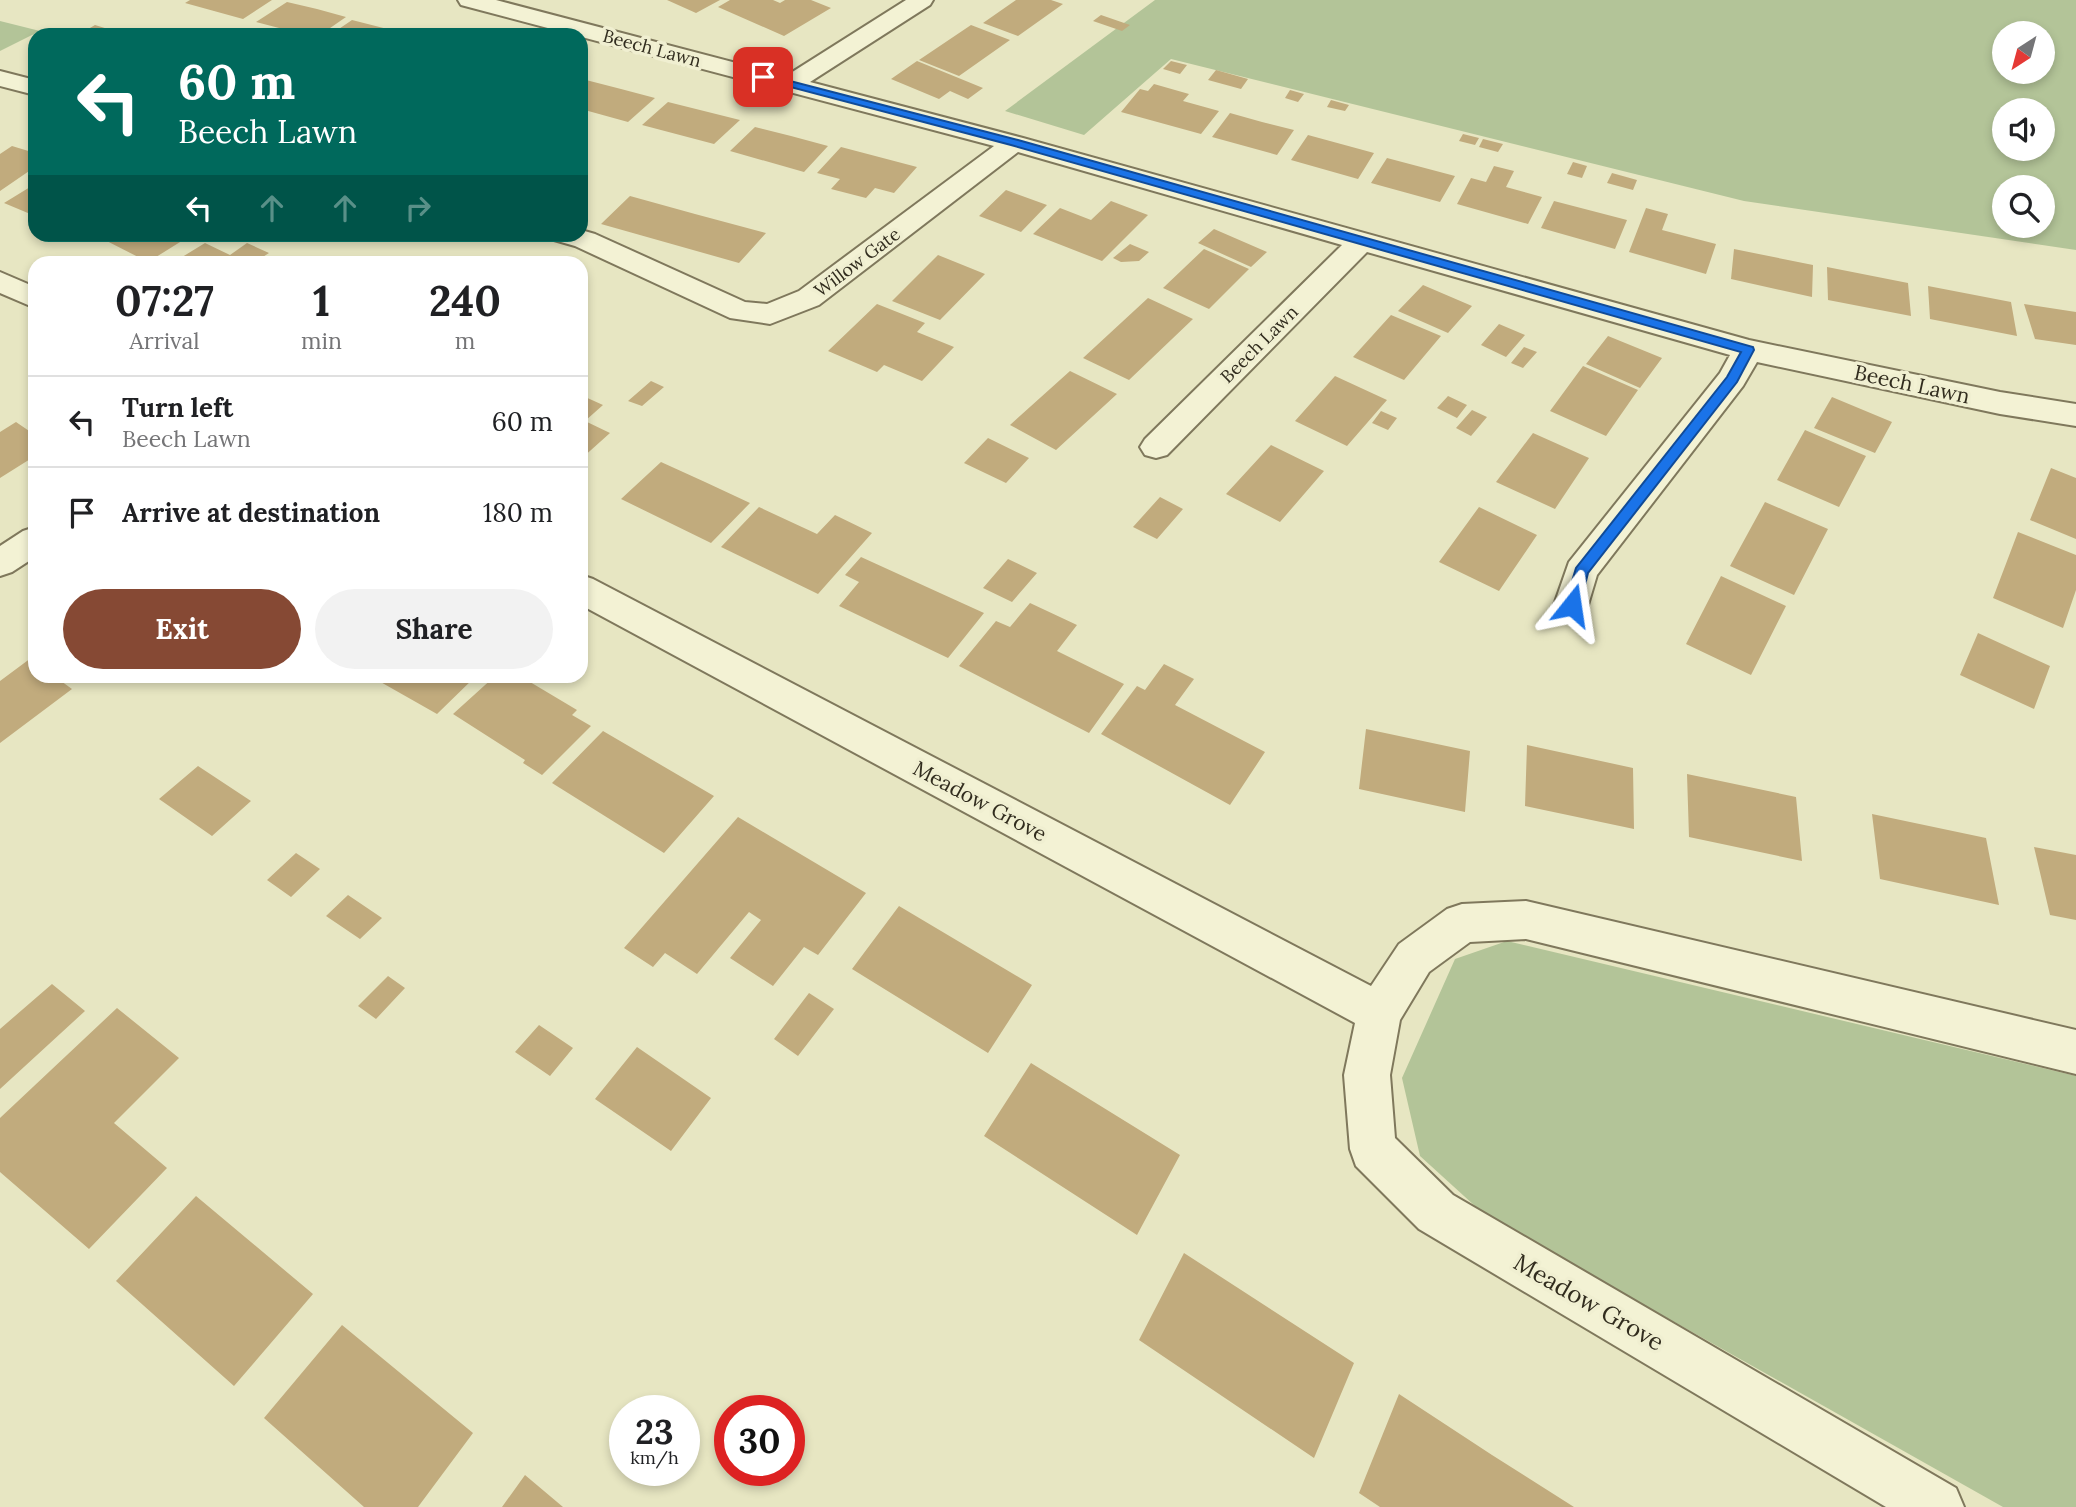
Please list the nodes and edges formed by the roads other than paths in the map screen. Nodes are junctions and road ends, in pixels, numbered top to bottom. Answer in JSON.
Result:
{"nodes":[{"id":1,"x":469,"y":0,"type":"edge"},
{"id":2,"x":922,"y":0,"type":"edge"},
{"id":3,"x":575,"y":28,"type":"edge"},
{"id":4,"x":588,"y":32,"type":"edge"},
{"id":5,"x":0,"y":78,"type":"edge"},
{"id":6,"x":790,"y":85,"type":"junction"},
{"id":7,"x":28,"y":86,"type":"edge"},
{"id":8,"x":1014,"y":143,"type":"junction"},
{"id":9,"x":588,"y":241,"type":"edge"},
{"id":10,"x":1362,"y":241,"type":"junction"},
{"id":11,"x":0,"y":281,"type":"edge"},
{"id":12,"x":28,"y":295,"type":"edge"},
{"id":13,"x":1748,"y":350,"type":"junction"},
{"id":14,"x":2076,"y":415,"type":"edge"},
{"id":15,"x":1156,"y":447,"type":"dead end"},
{"id":16,"x":28,"y":545,"type":"edge"},
{"id":17,"x":0,"y":563,"type":"edge"},
{"id":18,"x":588,"y":593,"type":"edge"},
{"id":19,"x":1572,"y":605,"type":"dead end"},
{"id":20,"x":1379,"y":1013,"type":"junction"},
{"id":21,"x":2076,"y":1052,"type":"edge"},
{"id":22,"x":1937,"y":1507,"type":"edge"}],
"edges":[{"from":1,"to":3,"type":"street","name":"Beech Lawn"},
{"from":2,"to":6,"type":"street"},
{"from":4,"to":6,"type":"street","name":"Beech Lawn"},
{"from":5,"to":7,"type":"street"},
{"from":6,"to":8,"type":"street","name":"Beech Lawn"},
{"from":8,"to":9,"type":"street","name":"Willow Gate"},
{"from":8,"to":10,"type":"street","name":"Beech Lawn"},
{"from":10,"to":13,"type":"street","name":"Beech Lawn"},
{"from":10,"to":15,"type":"street","name":"Beech Lawn"},
{"from":11,"to":12,"type":"street"},
{"from":13,"to":14,"type":"street","name":"Beech Lawn"},
{"from":13,"to":19,"type":"street"},
{"from":16,"to":17,"type":"street"},
{"from":18,"to":20,"type":"street","name":"Meadow Grove"},
{"from":20,"to":21,"type":"street","name":"Meadow Grove"},
{"from":20,"to":22,"type":"street","name":"Meadow Grove"}]}
